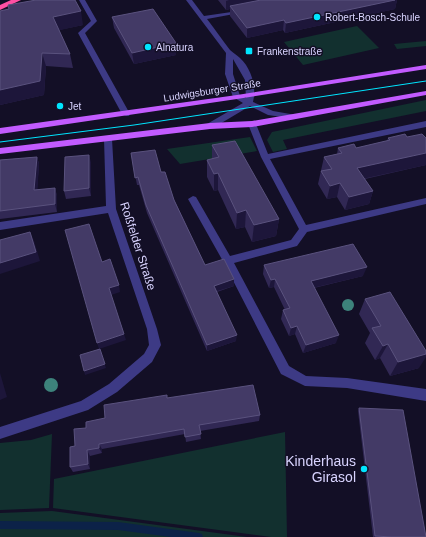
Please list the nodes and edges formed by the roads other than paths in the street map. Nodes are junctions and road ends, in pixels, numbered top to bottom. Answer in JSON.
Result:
{"nodes":[{"id":1,"x":17,"y":0,"type":"edge"},
{"id":2,"x":82,"y":0,"type":"edge"},
{"id":3,"x":189,"y":0,"type":"edge"},
{"id":4,"x":0,"y":8,"type":"edge"},
{"id":5,"x":248,"y":10,"type":"edge"},
{"id":6,"x":204,"y":18,"type":"junction"},
{"id":7,"x":229,"y":53,"type":"junction"},
{"id":8,"x":426,"y":66,"type":"edge"},
{"id":9,"x":426,"y":94,"type":"edge"},
{"id":10,"x":237,"y":98,"type":"junction"},
{"id":11,"x":250,"y":99,"type":"junction"},
{"id":12,"x":126,"y":114,"type":"junction"},
{"id":13,"x":293,"y":117,"type":"junction"},
{"id":14,"x":252,"y":124,"type":"junction"},
{"id":15,"x":426,"y":124,"type":"edge"},
{"id":16,"x":210,"y":126,"type":"junction"},
{"id":17,"x":0,"y":131,"type":"edge"},
{"id":18,"x":108,"y":139,"type":"junction"},
{"id":19,"x":0,"y":151,"type":"edge"},
{"id":20,"x":265,"y":157,"type":"junction"},
{"id":21,"x":193,"y":199,"type":"dead end"},
{"id":22,"x":426,"y":201,"type":"edge"},
{"id":23,"x":111,"y":209,"type":"junction"},
{"id":24,"x":0,"y":226,"type":"edge"},
{"id":25,"x":304,"y":230,"type":"junction"},
{"id":26,"x":228,"y":261,"type":"junction"},
{"id":27,"x":426,"y":395,"type":"edge"},
{"id":28,"x":0,"y":433,"type":"edge"}],
"edges":[{"from":1,"to":4,"type":"highway"},
{"from":2,"to":12,"type":"street"},
{"from":3,"to":6,"type":"street"},
{"from":5,"to":6,"type":"street"},
{"from":6,"to":7,"type":"street"},
{"from":7,"to":10,"type":"street"},
{"from":7,"to":11,"type":"street"},
{"from":8,"to":11,"type":"main road","name":"Ludwigsburger Straße"},
{"from":9,"to":13,"type":"main road"},
{"from":10,"to":11,"type":"street"},
{"from":10,"to":12,"type":"main road","name":"Ludwigsburger Straße"},
{"from":11,"to":13,"type":"street"},
{"from":11,"to":16,"type":"street"},
{"from":12,"to":17,"type":"main road","name":"Ludwigsburger Straße"},
{"from":13,"to":14,"type":"main road"},
{"from":14,"to":16,"type":"main road"},
{"from":14,"to":20,"type":"street"},
{"from":15,"to":20,"type":"street"},
{"from":16,"to":18,"type":"main road"},
{"from":18,"to":19,"type":"main road"},
{"from":18,"to":23,"type":"street","name":"Roßfelder Straße"},
{"from":20,"to":25,"type":"street"},
{"from":21,"to":26,"type":"street"},
{"from":22,"to":25,"type":"street"},
{"from":23,"to":24,"type":"street"},
{"from":23,"to":28,"type":"street","name":"Roßfelder Straße"},
{"from":25,"to":26,"type":"street"},
{"from":26,"to":27,"type":"street"}]}
